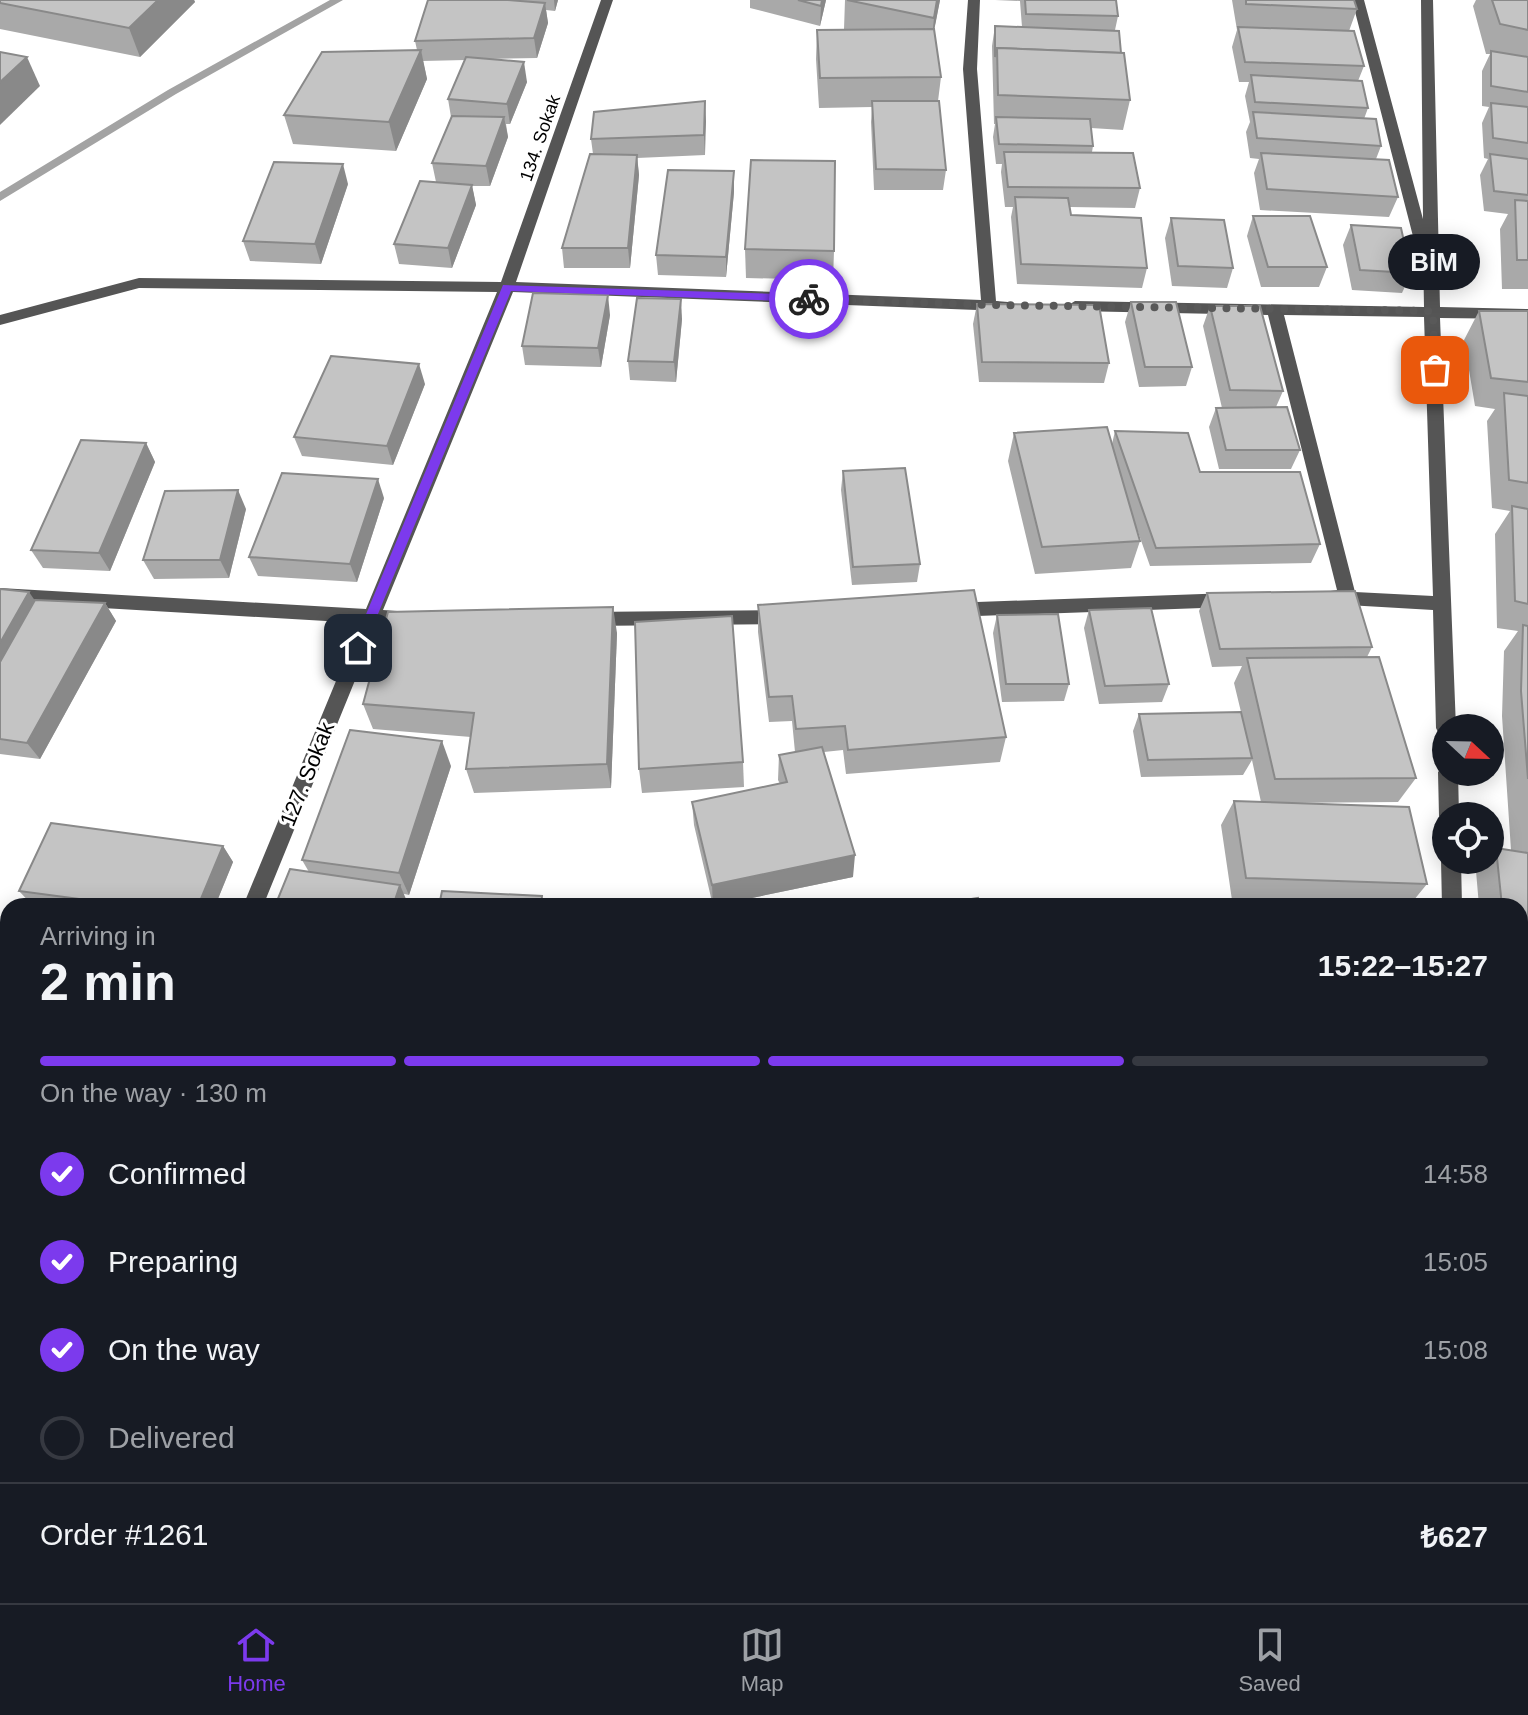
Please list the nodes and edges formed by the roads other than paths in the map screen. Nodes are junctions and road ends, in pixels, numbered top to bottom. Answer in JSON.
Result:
{"nodes":[{"id":1,"x":607,"y":0,"type":"edge"},
{"id":2,"x":974,"y":0,"type":"edge"},
{"id":3,"x":1358,"y":0,"type":"edge"},
{"id":4,"x":1427,"y":0,"type":"edge"},
{"id":5,"x":1431,"y":281,"type":"junction"},
{"id":6,"x":507,"y":287,"type":"junction"},
{"id":7,"x":989,"y":305,"type":"junction"},
{"id":8,"x":1020,"y":306,"type":"edge"},
{"id":9,"x":1052,"y":306,"type":"edge"},
{"id":10,"x":1274,"y":308,"type":"junction"},
{"id":11,"x":1433,"y":311,"type":"junction"},
{"id":12,"x":1528,"y":314,"type":"edge"},
{"id":13,"x":0,"y":320,"type":"edge"},
{"id":14,"x":0,"y":595,"type":"edge"},
{"id":15,"x":1347,"y":596,"type":"junction"},
{"id":16,"x":1317,"y":597,"type":"edge"},
{"id":17,"x":1256,"y":599,"type":"edge"},
{"id":18,"x":1442,"y":604,"type":"junction"},
{"id":19,"x":935,"y":611,"type":"edge"},
{"id":20,"x":799,"y":617,"type":"edge"},
{"id":21,"x":370,"y":619,"type":"junction"},
{"id":22,"x":431,"y":619,"type":"edge"},
{"id":23,"x":570,"y":619,"type":"edge"},
{"id":24,"x":1446,"y":714,"type":"edge"},
{"id":25,"x":1451,"y":874,"type":"edge"},
{"id":26,"x":256,"y":898,"type":"edge"},
{"id":27,"x":1452,"y":898,"type":"edge"}],
"edges":[{"from":1,"to":6,"type":"street","name":"134. Sokak"},
{"from":2,"to":7,"type":"street"},
{"from":3,"to":5,"type":"street"},
{"from":4,"to":5,"type":"street"},
{"from":5,"to":11,"type":"street"},
{"from":6,"to":7,"type":"street"},
{"from":6,"to":13,"type":"street"},
{"from":6,"to":21,"type":"street","name":"127. Sokak"},
{"from":7,"to":8,"type":"street"},
{"from":9,"to":10,"type":"street"},
{"from":10,"to":11,"type":"street"},
{"from":10,"to":15,"type":"street"},
{"from":11,"to":12,"type":"street"},
{"from":11,"to":18,"type":"street"},
{"from":14,"to":21,"type":"street"},
{"from":15,"to":16,"type":"street"},
{"from":15,"to":18,"type":"street"},
{"from":17,"to":19,"type":"street"},
{"from":18,"to":24,"type":"street"},
{"from":20,"to":23,"type":"street"},
{"from":21,"to":22,"type":"street"},
{"from":21,"to":26,"type":"street","name":"127. Sokak"},
{"from":25,"to":27,"type":"street"}]}
